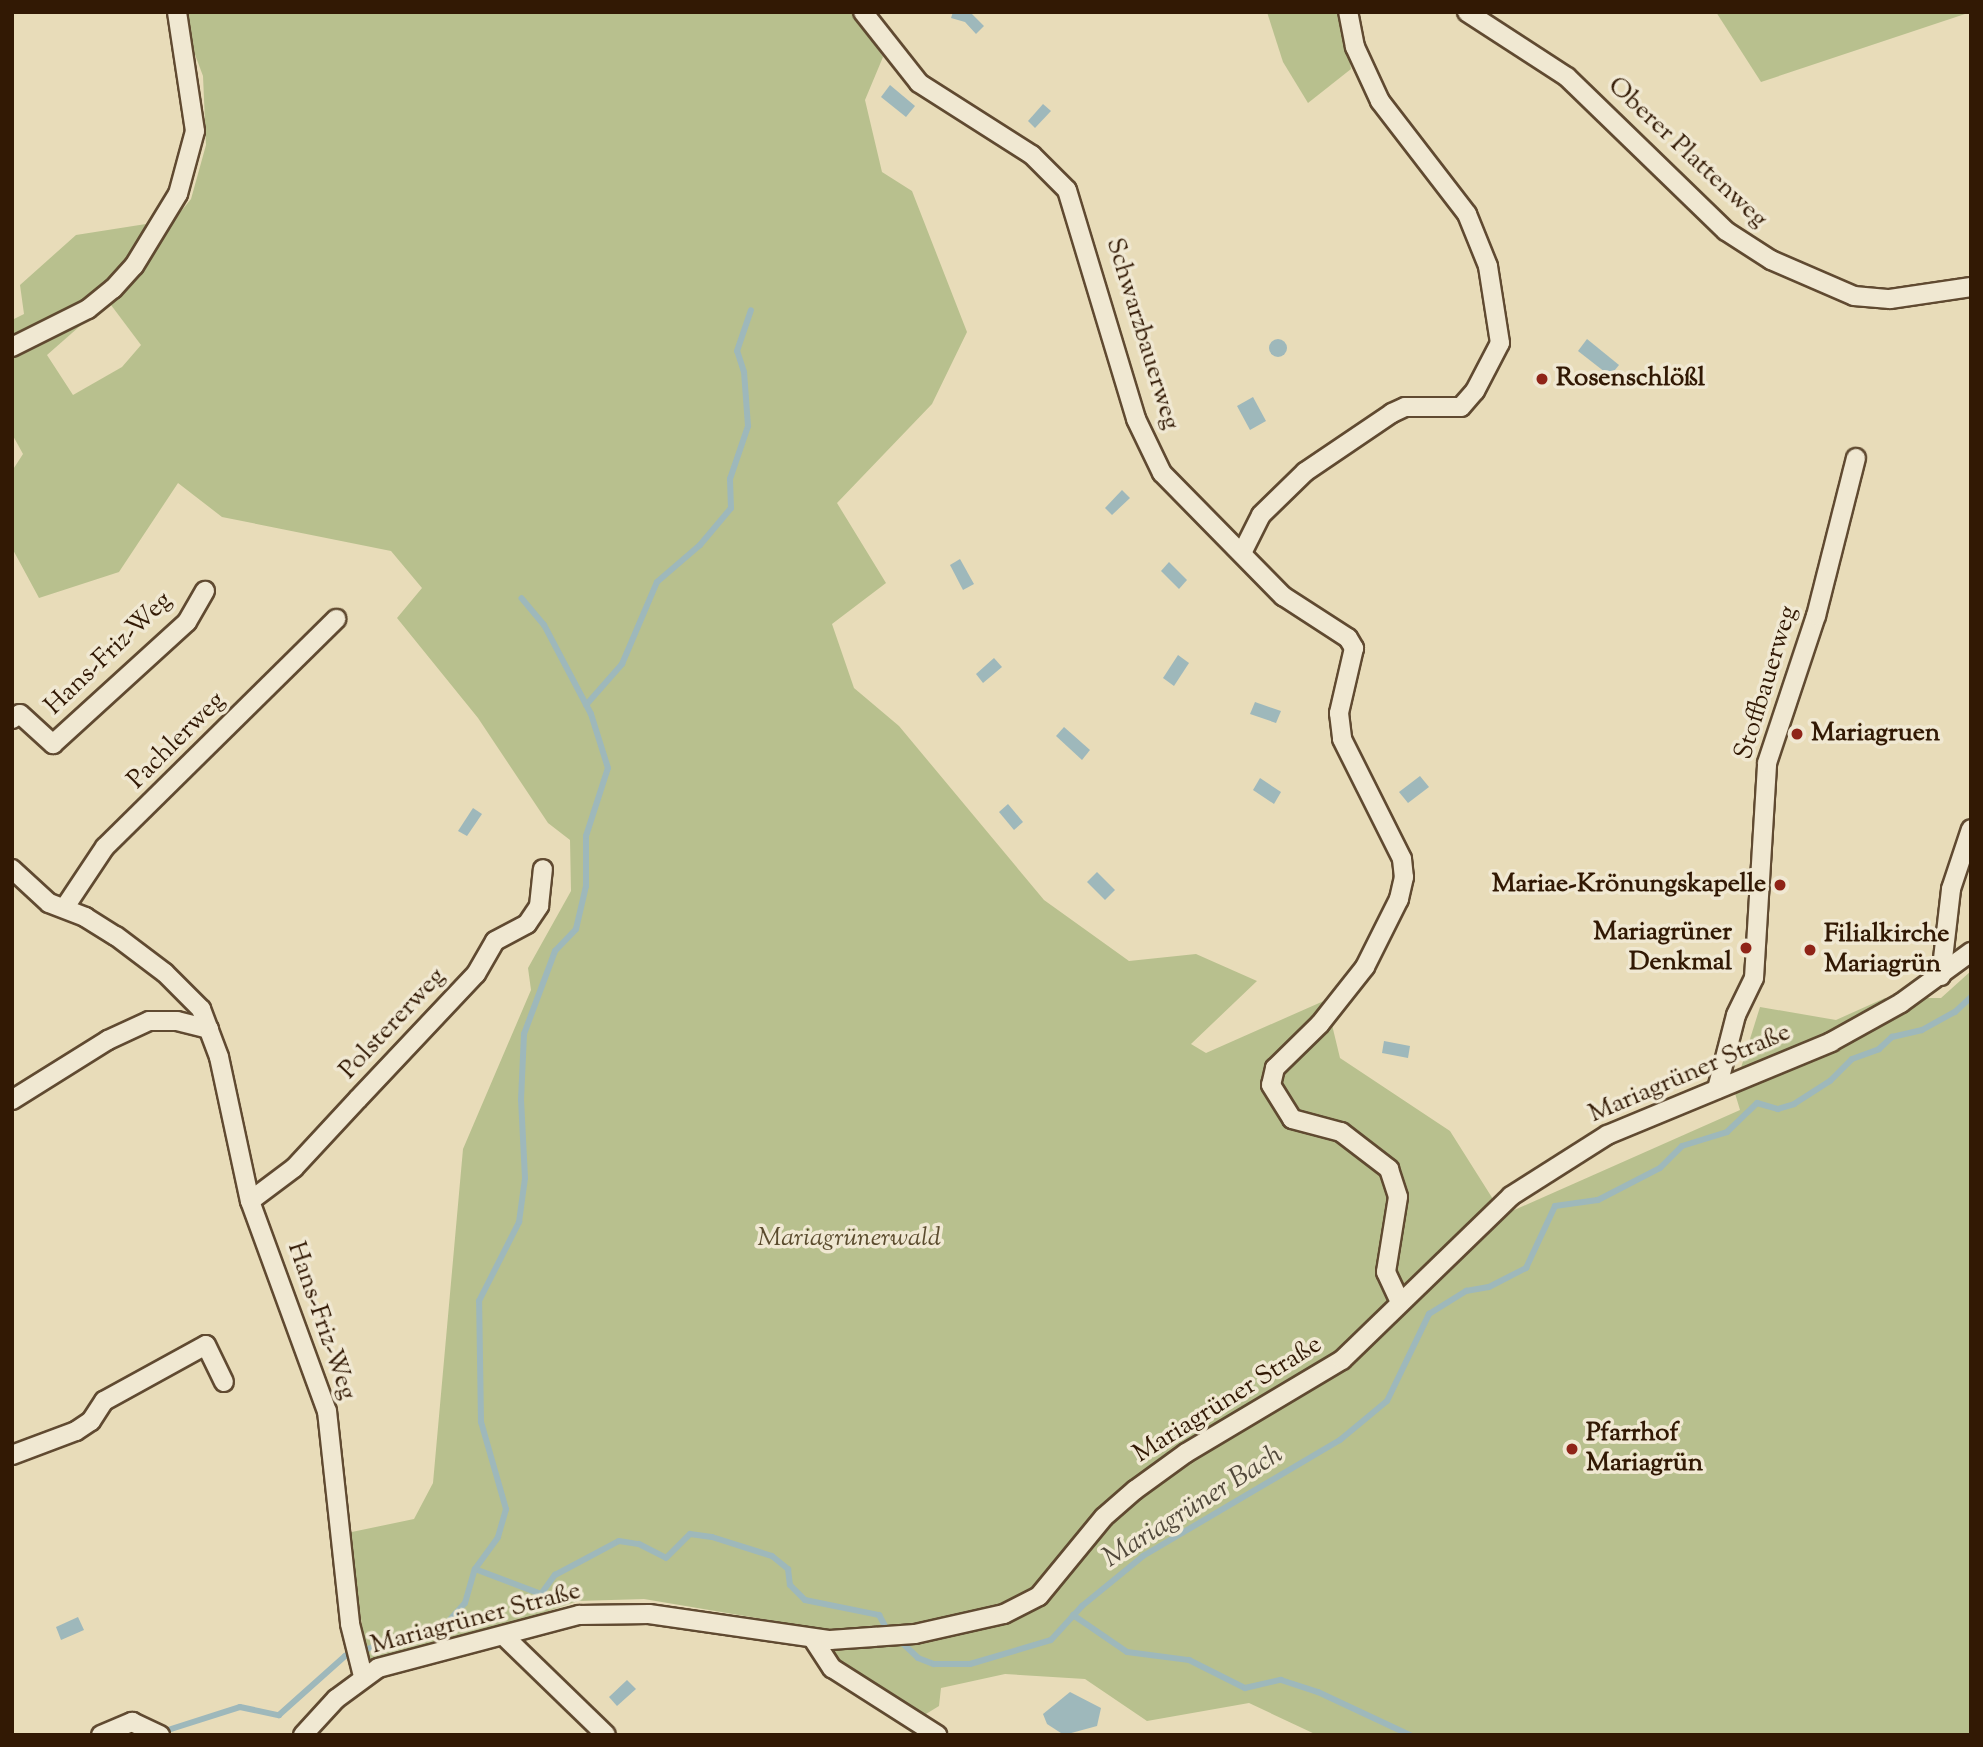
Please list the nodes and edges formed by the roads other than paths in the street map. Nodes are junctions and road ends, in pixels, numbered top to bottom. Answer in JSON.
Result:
{"nodes":[{"id":1,"x":177,"y":12,"type":"edge"},
{"id":2,"x":863,"y":12,"type":"edge"},
{"id":3,"x":1348,"y":12,"type":"edge"},
{"id":4,"x":1467,"y":12,"type":"edge"},
{"id":5,"x":1971,"y":287,"type":"edge"},
{"id":6,"x":12,"y":347,"type":"edge"},
{"id":7,"x":1856,"y":458,"type":"dead end"},
{"id":8,"x":1241,"y":553,"type":"junction"},
{"id":9,"x":205,"y":591,"type":"dead end"},
{"id":10,"x":336,"y":620,"type":"dead end"},
{"id":11,"x":12,"y":719,"type":"edge"},
{"id":12,"x":1971,"y":829,"type":"edge"},
{"id":13,"x":12,"y":869,"type":"edge"},
{"id":14,"x":543,"y":869,"type":"dead end"},
{"id":15,"x":65,"y":907,"type":"junction"},
{"id":16,"x":1971,"y":951,"type":"edge"},
{"id":17,"x":1941,"y":976,"type":"junction"},
{"id":18,"x":209,"y":1029,"type":"junction"},
{"id":19,"x":1717,"y":1089,"type":"junction"},
{"id":20,"x":12,"y":1100,"type":"edge"},
{"id":21,"x":250,"y":1200,"type":"junction"},
{"id":22,"x":1400,"y":1302,"type":"junction"},
{"id":23,"x":224,"y":1381,"type":"dead end"},
{"id":24,"x":12,"y":1455,"type":"edge"},
{"id":25,"x":506,"y":1638,"type":"junction"},
{"id":26,"x":813,"y":1639,"type":"junction"},
{"id":27,"x":358,"y":1661,"type":"junction"},
{"id":28,"x":101,"y":1735,"type":"edge"},
{"id":29,"x":160,"y":1735,"type":"edge"},
{"id":30,"x":303,"y":1735,"type":"edge"},
{"id":31,"x":607,"y":1735,"type":"edge"},
{"id":32,"x":937,"y":1735,"type":"edge"}],
"edges":[{"from":1,"to":6,"type":"street"},
{"from":2,"to":8,"type":"street","name":"Schwarzbauerweg"},
{"from":3,"to":8,"type":"street"},
{"from":4,"to":5,"type":"street","name":"Oberer Plattenweg"},
{"from":7,"to":19,"type":"street","name":"Stoffbauerweg"},
{"from":8,"to":22,"type":"street","name":"Schwarzbauerweg"},
{"from":9,"to":11,"type":"street","name":"Hans-Friz-Weg"},
{"from":10,"to":15,"type":"street","name":"Pachlerweg"},
{"from":12,"to":17,"type":"street"},
{"from":13,"to":15,"type":"street","name":"Hans-Friz-Weg"},
{"from":14,"to":21,"type":"street","name":"Polstererweg"},
{"from":15,"to":18,"type":"street","name":"Hans-Friz-Weg"},
{"from":16,"to":17,"type":"street","name":"Mariagrüner Straße"},
{"from":17,"to":19,"type":"street","name":"Mariagrüner Straße"},
{"from":18,"to":20,"type":"street"},
{"from":18,"to":21,"type":"street","name":"Hans-Friz-Weg"},
{"from":19,"to":22,"type":"street","name":"Mariagrüner Straße"},
{"from":21,"to":27,"type":"street","name":"Hans-Friz-Weg"},
{"from":22,"to":26,"type":"street","name":"Mariagrüner Straße"},
{"from":23,"to":24,"type":"street"},
{"from":25,"to":26,"type":"street","name":"Mariagrüner Straße"},
{"from":25,"to":27,"type":"street","name":"Mariagrüner Straße"},
{"from":25,"to":31,"type":"street"},
{"from":26,"to":32,"type":"street"},
{"from":27,"to":30,"type":"street","name":"Mariagrüner Straße"},
{"from":28,"to":29,"type":"street"}]}
